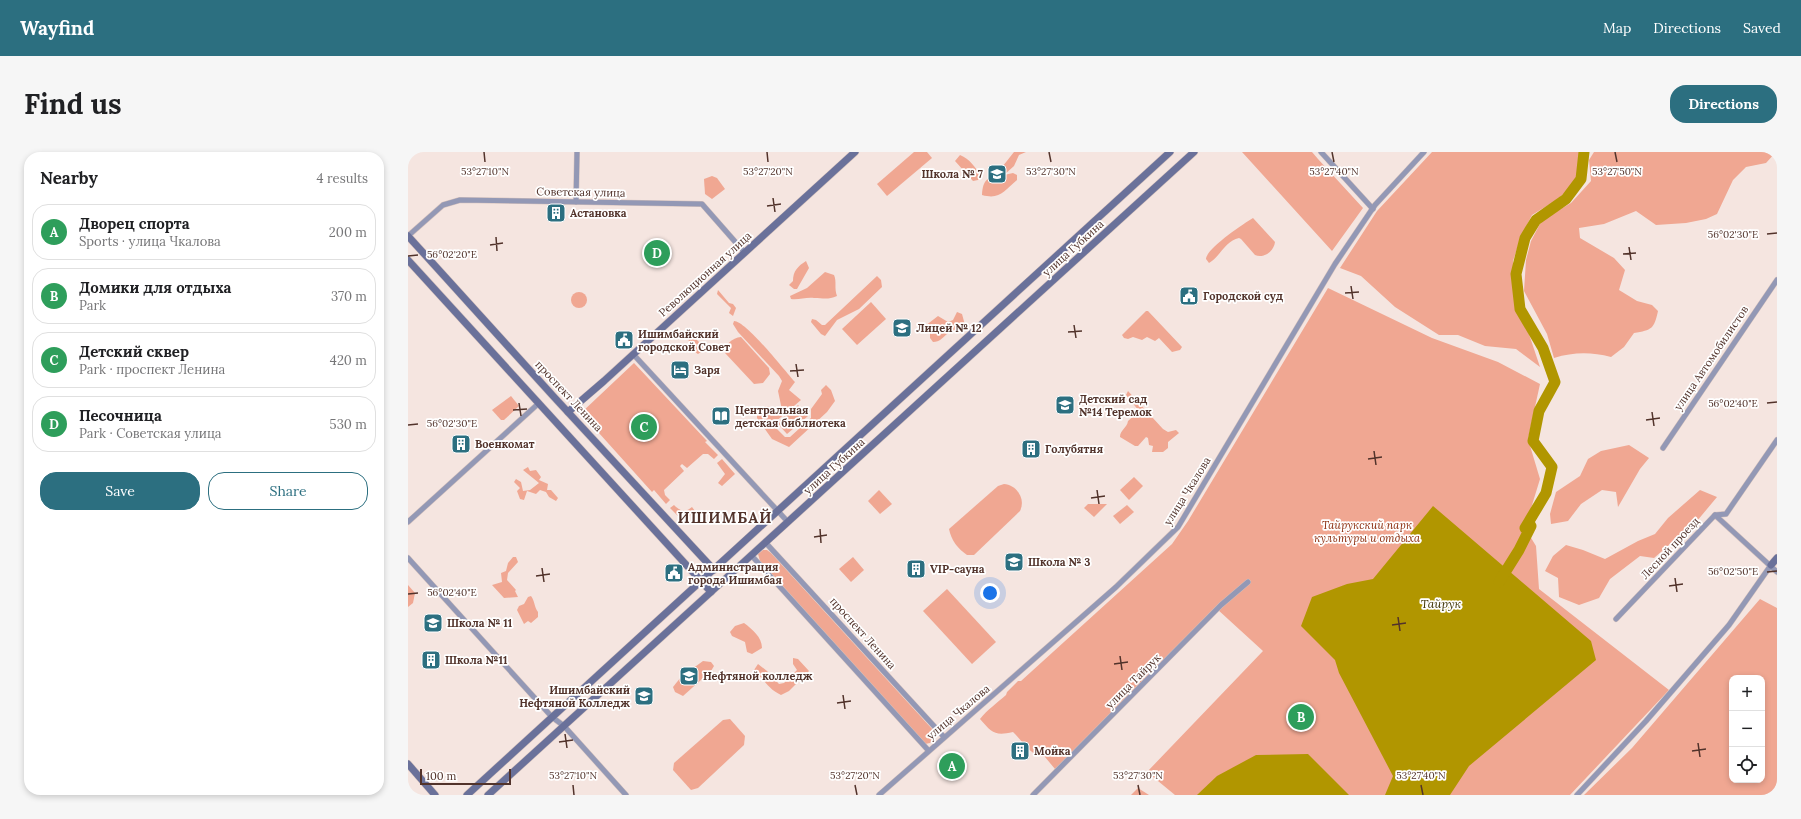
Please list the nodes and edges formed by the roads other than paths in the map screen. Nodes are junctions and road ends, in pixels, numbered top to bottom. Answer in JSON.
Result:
{"nodes":[{"id":1,"x":577,"y":152,"type":"edge"},
{"id":2,"x":855,"y":152,"type":"edge"},
{"id":3,"x":1170,"y":152,"type":"edge"},
{"id":4,"x":1194,"y":152,"type":"edge"},
{"id":5,"x":1321,"y":152,"type":"edge"},
{"id":6,"x":1424,"y":152,"type":"edge"},
{"id":7,"x":576,"y":202,"type":"junction"},
{"id":8,"x":1373,"y":209,"type":"junction"},
{"id":9,"x":408,"y":236,"type":"edge"},
{"id":10,"x":745,"y":253,"type":"junction"},
{"id":11,"x":408,"y":260,"type":"edge"},
{"id":12,"x":1777,"y":280,"type":"edge"},
{"id":13,"x":633,"y":354,"type":"junction"},
{"id":14,"x":539,"y":404,"type":"junction"},
{"id":15,"x":568,"y":412,"type":"junction"},
{"id":16,"x":1777,"y":440,"type":"edge"},
{"id":17,"x":1664,"y":448,"type":"dead end"},
{"id":18,"x":778,"y":511,"type":"junction"},
{"id":19,"x":1715,"y":515,"type":"junction"},
{"id":20,"x":408,"y":522,"type":"edge"},
{"id":21,"x":788,"y":522,"type":"junction"},
{"id":22,"x":765,"y":542,"type":"junction"},
{"id":23,"x":751,"y":555,"type":"junction"},
{"id":24,"x":408,"y":558,"type":"edge"},
{"id":25,"x":1777,"y":558,"type":"edge"},
{"id":26,"x":1771,"y":565,"type":"junction"},
{"id":27,"x":714,"y":570,"type":"junction"},
{"id":28,"x":1777,"y":572,"type":"edge"},
{"id":29,"x":701,"y":582,"type":"junction"},
{"id":30,"x":1248,"y":582,"type":"dead end"},
{"id":31,"x":711,"y":592,"type":"junction"},
{"id":32,"x":1616,"y":619,"type":"dead end"},
{"id":33,"x":552,"y":717,"type":"junction"},
{"id":34,"x":564,"y":726,"type":"junction"},
{"id":35,"x":944,"y":737,"type":"junction"},
{"id":36,"x":928,"y":750,"type":"junction"},
{"id":37,"x":408,"y":764,"type":"edge"},
{"id":38,"x":435,"y":795,"type":"edge"},
{"id":39,"x":467,"y":795,"type":"edge"},
{"id":40,"x":488,"y":795,"type":"edge"},
{"id":41,"x":626,"y":795,"type":"edge"},
{"id":42,"x":879,"y":795,"type":"edge"},
{"id":43,"x":1034,"y":795,"type":"edge"},
{"id":44,"x":1577,"y":795,"type":"edge"}],
"edges":[{"from":1,"to":7,"type":"street"},
{"from":2,"to":10,"type":"main road","name":"Революционная улица"},
{"from":3,"to":18,"type":"main road","name":"улица Губкина"},
{"from":4,"to":21,"type":"main road","name":"улица Губкина"},
{"from":5,"to":8,"type":"street"},
{"from":6,"to":8,"type":"street","name":"улица Чкалова"},
{"from":7,"to":9,"type":"street","name":"Советская улица"},
{"from":7,"to":10,"type":"street","name":"Советская улица"},
{"from":8,"to":35,"type":"street","name":"улица Чкалова"},
{"from":9,"to":15,"type":"main road","name":"проспект Ленина"},
{"from":10,"to":13,"type":"main road","name":"Революционная улица"},
{"from":11,"to":14,"type":"main road"},
{"from":12,"to":17,"type":"street","name":"улица Автомобилистов"},
{"from":13,"to":15,"type":"main road","name":"Революционная улица"},
{"from":13,"to":18,"type":"street"},
{"from":14,"to":20,"type":"street"},
{"from":14,"to":29,"type":"main road"},
{"from":15,"to":27,"type":"main road","name":"проспект Ленина"},
{"from":16,"to":19,"type":"street","name":"Лесной проезд"},
{"from":18,"to":21,"type":"street"},
{"from":18,"to":27,"type":"main road","name":"улица Губкина"},
{"from":19,"to":26,"type":"street"},
{"from":19,"to":32,"type":"street","name":"Лесной проезд"},
{"from":21,"to":22,"type":"main road","name":"улица Губкина"},
{"from":22,"to":23,"type":"main road","name":"улица Губкина"},
{"from":22,"to":35,"type":"street","name":"проспект Ленина"},
{"from":23,"to":31,"type":"main road","name":"улица Губкина"},
{"from":23,"to":36,"type":"street"},
{"from":24,"to":33,"type":"street"},
{"from":25,"to":26,"type":"main road"},
{"from":26,"to":28,"type":"street"},
{"from":26,"to":44,"type":"street"},
{"from":27,"to":29,"type":"main road","name":"улица Губкина"},
{"from":29,"to":31,"type":"main road"},
{"from":29,"to":33,"type":"main road","name":"улица Губкина"},
{"from":30,"to":43,"type":"street","name":"улица Тайрук"},
{"from":31,"to":34,"type":"main road","name":"улица Губкина"},
{"from":33,"to":34,"type":"street"},
{"from":33,"to":39,"type":"main road","name":"улица Губкина"},
{"from":34,"to":40,"type":"main road","name":"улица Губкина"},
{"from":34,"to":41,"type":"street"},
{"from":35,"to":36,"type":"street","name":"улица Чкалова"},
{"from":36,"to":42,"type":"street","name":"улица Чкалова"},
{"from":37,"to":38,"type":"main road"}]}
